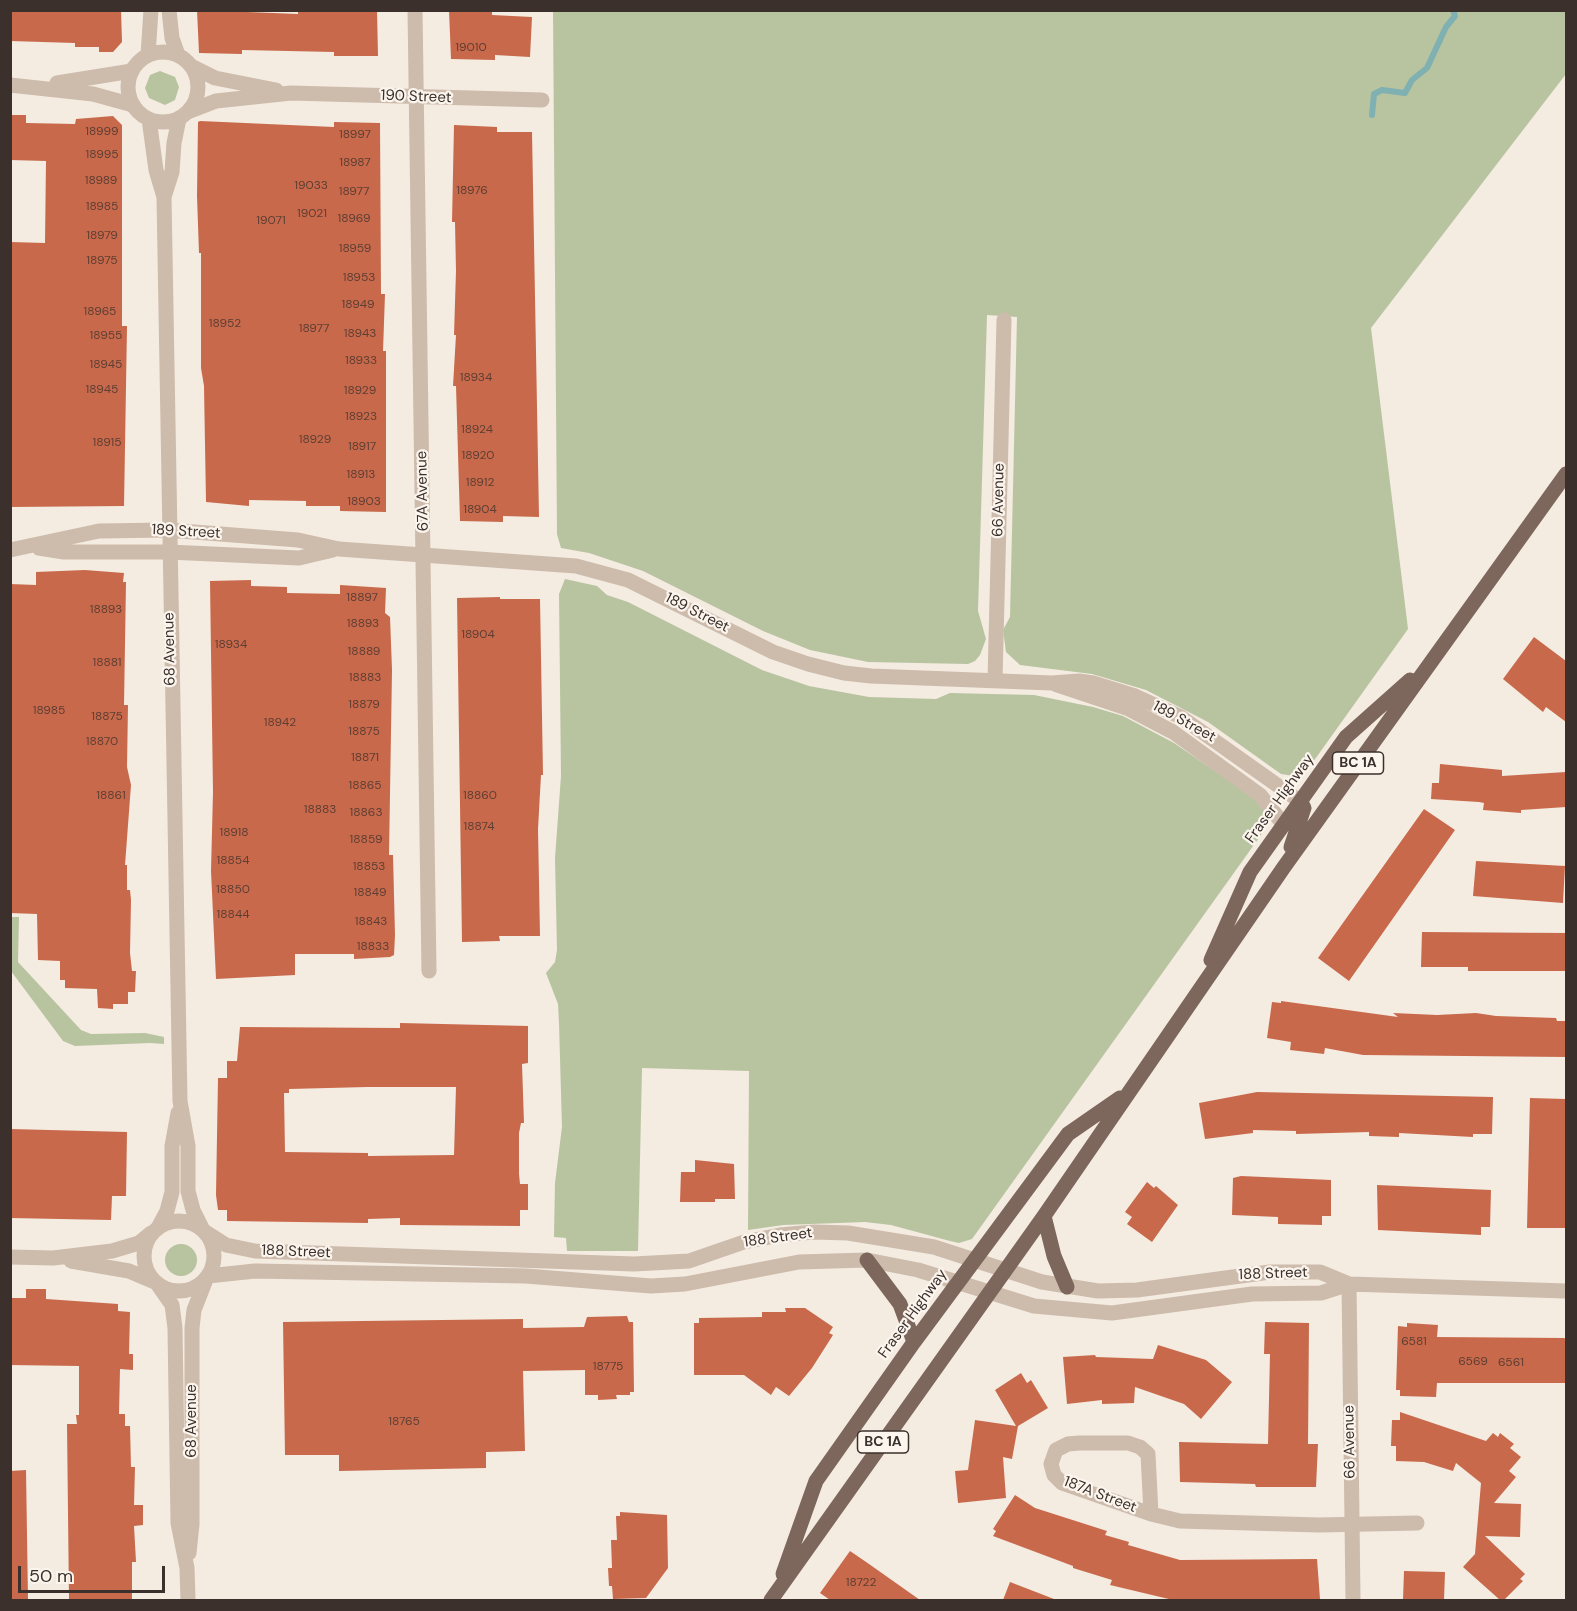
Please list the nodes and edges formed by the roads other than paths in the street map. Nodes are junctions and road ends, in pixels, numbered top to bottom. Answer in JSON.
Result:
{"nodes":[{"id":1,"x":151,"y":10,"type":"edge"},
{"id":2,"x":169,"y":10,"type":"edge"},
{"id":3,"x":415,"y":10,"type":"edge"},
{"id":4,"x":178,"y":55,"type":"junction"},
{"id":5,"x":148,"y":56,"type":"junction"},
{"id":6,"x":192,"y":66,"type":"junction"},
{"id":7,"x":132,"y":71,"type":"junction"},
{"id":8,"x":10,"y":85,"type":"edge"},
{"id":9,"x":36,"y":86,"type":"junction"},
{"id":10,"x":291,"y":93,"type":"junction"},
{"id":11,"x":417,"y":97,"type":"junction"},
{"id":12,"x":542,"y":100,"type":"dead end"},
{"id":13,"x":133,"y":105,"type":"junction"},
{"id":14,"x":184,"y":115,"type":"junction"},
{"id":15,"x":149,"y":120,"type":"junction"},
{"id":16,"x":164,"y":197,"type":"junction"},
{"id":17,"x":1004,"y":320,"type":"dead end"},
{"id":18,"x":1566,"y":474,"type":"edge"},
{"id":19,"x":168,"y":530,"type":"junction"},
{"id":20,"x":33,"y":547,"type":"junction"},
{"id":21,"x":339,"y":549,"type":"junction"},
{"id":22,"x":10,"y":550,"type":"edge"},
{"id":23,"x":168,"y":552,"type":"junction"},
{"id":24,"x":423,"y":554,"type":"junction"},
{"id":25,"x":1433,"y":660,"type":"junction"},
{"id":26,"x":995,"y":680,"type":"junction"},
{"id":27,"x":1052,"y":683,"type":"junction"},
{"id":28,"x":1301,"y":802,"type":"junction"},
{"id":29,"x":1284,"y":825,"type":"junction"},
{"id":30,"x":1284,"y":867,"type":"junction"},
{"id":31,"x":429,"y":971,"type":"dead end"},
{"id":32,"x":1199,"y":988,"type":"junction"},
{"id":33,"x":1126,"y":1094,"type":"junction"},
{"id":34,"x":180,"y":1101,"type":"junction"},
{"id":35,"x":1044,"y":1216,"type":"junction"},
{"id":36,"x":157,"y":1228,"type":"junction"},
{"id":37,"x":204,"y":1230,"type":"junction"},
{"id":38,"x":10,"y":1257,"type":"edge"},
{"id":39,"x":53,"y":1258,"type":"junction"},
{"id":40,"x":975,"y":1259,"type":"junction"},
{"id":41,"x":867,"y":1260,"type":"junction"},
{"id":42,"x":1005,"y":1270,"type":"junction"},
{"id":43,"x":208,"y":1277,"type":"junction"},
{"id":44,"x":958,"y":1283,"type":"junction"},
{"id":45,"x":158,"y":1284,"type":"junction"},
{"id":46,"x":1349,"y":1284,"type":"junction"},
{"id":47,"x":1067,"y":1287,"type":"junction"},
{"id":48,"x":1566,"y":1291,"type":"edge"},
{"id":49,"x":988,"y":1293,"type":"junction"},
{"id":50,"x":914,"y":1342,"type":"junction"},
{"id":51,"x":1150,"y":1514,"type":"junction"},
{"id":52,"x":1417,"y":1523,"type":"dead end"},
{"id":53,"x":1352,"y":1524,"type":"junction"},
{"id":54,"x":187,"y":1568,"type":"junction"},
{"id":55,"x":774,"y":1596,"type":"edge"},
{"id":56,"x":188,"y":1600,"type":"edge"},
{"id":57,"x":1353,"y":1600,"type":"edge"}],
"edges":[{"from":1,"to":5,"type":"street"},
{"from":2,"to":4,"type":"street"},
{"from":3,"to":11,"type":"street","name":"67A Avenue"},
{"from":4,"to":5,"type":"street"},
{"from":4,"to":6,"type":"street"},
{"from":5,"to":7,"type":"street"},
{"from":6,"to":10,"type":"street","name":"190 Street"},
{"from":6,"to":14,"type":"street"},
{"from":7,"to":9,"type":"street"},
{"from":7,"to":13,"type":"street"},
{"from":8,"to":9,"type":"street"},
{"from":9,"to":13,"type":"street"},
{"from":10,"to":11,"type":"street","name":"190 Street"},
{"from":10,"to":14,"type":"street","name":"190 Street"},
{"from":11,"to":12,"type":"street","name":"190 Street"},
{"from":11,"to":24,"type":"street","name":"67A Avenue"},
{"from":13,"to":15,"type":"street"},
{"from":14,"to":15,"type":"street"},
{"from":14,"to":16,"type":"street","name":"68 Avenue"},
{"from":15,"to":16,"type":"street","name":"68 Avenue"},
{"from":16,"to":19,"type":"street","name":"68 Avenue"},
{"from":17,"to":26,"type":"street","name":"66 Avenue"},
{"from":18,"to":25,"type":"main road","name":"Fraser Highway","number":"BC 1A"},
{"from":19,"to":20,"type":"street","name":"189 Street"},
{"from":19,"to":21,"type":"street","name":"189 Street"},
{"from":19,"to":23,"type":"street","name":"68 Avenue"},
{"from":20,"to":22,"type":"street","name":"189 Street"},
{"from":20,"to":23,"type":"street","name":"189 Street"},
{"from":21,"to":23,"type":"street","name":"189 Street"},
{"from":21,"to":24,"type":"street","name":"189 Street"},
{"from":23,"to":34,"type":"street","name":"68 Avenue"},
{"from":24,"to":26,"type":"street","name":"189 Street"},
{"from":24,"to":31,"type":"street","name":"67A Avenue"},
{"from":25,"to":28,"type":"main road","name":"Fraser Highway","number":"BC 1A"},
{"from":25,"to":30,"type":"main road","name":"Fraser Highway","number":"BC 1A"},
{"from":26,"to":27,"type":"street","name":"189 Street"},
{"from":27,"to":28,"type":"street","name":"189 Street"},
{"from":27,"to":29,"type":"street","name":"189 Street"},
{"from":28,"to":29,"type":"main road","name":"Fraser Highway","number":"BC 1A"},
{"from":28,"to":30,"type":"main road"},
{"from":29,"to":32,"type":"main road","name":"Fraser Highway","number":"BC 1A"},
{"from":30,"to":32,"type":"main road","name":"Fraser Highway","number":"BC 1A"},
{"from":32,"to":33,"type":"main road","name":"Fraser Highway","number":"BC 1A"},
{"from":33,"to":35,"type":"main road","name":"Fraser Highway","number":"BC 1A"},
{"from":33,"to":40,"type":"main road","name":"Fraser Highway","number":"BC 1A"},
{"from":34,"to":36,"type":"street","name":"68 Avenue"},
{"from":34,"to":37,"type":"street","name":"68 Avenue"},
{"from":35,"to":42,"type":"main road","name":"Fraser Highway","number":"BC 1A"},
{"from":35,"to":47,"type":"main road"},
{"from":36,"to":37,"type":"street"},
{"from":36,"to":39,"type":"street"},
{"from":36,"to":45,"type":"street"},
{"from":37,"to":40,"type":"street","name":"188 Street"},
{"from":37,"to":43,"type":"street"},
{"from":38,"to":39,"type":"street"},
{"from":39,"to":45,"type":"street"},
{"from":40,"to":42,"type":"street","name":"188 Street"},
{"from":40,"to":44,"type":"main road","name":"Fraser Highway","number":"BC 1A"},
{"from":41,"to":43,"type":"street","name":"188 Street"},
{"from":41,"to":44,"type":"street","name":"188 Street"},
{"from":41,"to":50,"type":"main road"},
{"from":42,"to":47,"type":"street","name":"188 Street"},
{"from":42,"to":49,"type":"main road","name":"Fraser Highway","number":"BC 1A"},
{"from":43,"to":45,"type":"street"},
{"from":43,"to":54,"type":"street","name":"68 Avenue"},
{"from":44,"to":49,"type":"street","name":"188 Street"},
{"from":44,"to":50,"type":"main road","name":"Fraser Highway","number":"BC 1A"},
{"from":45,"to":54,"type":"street","name":"68 Avenue"},
{"from":46,"to":47,"type":"street","name":"188 Street"},
{"from":46,"to":48,"type":"street","name":"188 Street"},
{"from":46,"to":49,"type":"street","name":"188 Street"},
{"from":46,"to":53,"type":"street","name":"66 Avenue"},
{"from":49,"to":55,"type":"main road","name":"Fraser Highway","number":"BC 1A"},
{"from":50,"to":55,"type":"main road","name":"Fraser Highway","number":"BC 1A"},
{"from":51,"to":51,"type":"street","name":"187A Street"},
{"from":51,"to":53,"type":"street","name":"187A Street"},
{"from":52,"to":53,"type":"street","name":"187A Street"},
{"from":53,"to":57,"type":"street","name":"66 Avenue"},
{"from":54,"to":56,"type":"street","name":"68 Avenue"}]}
